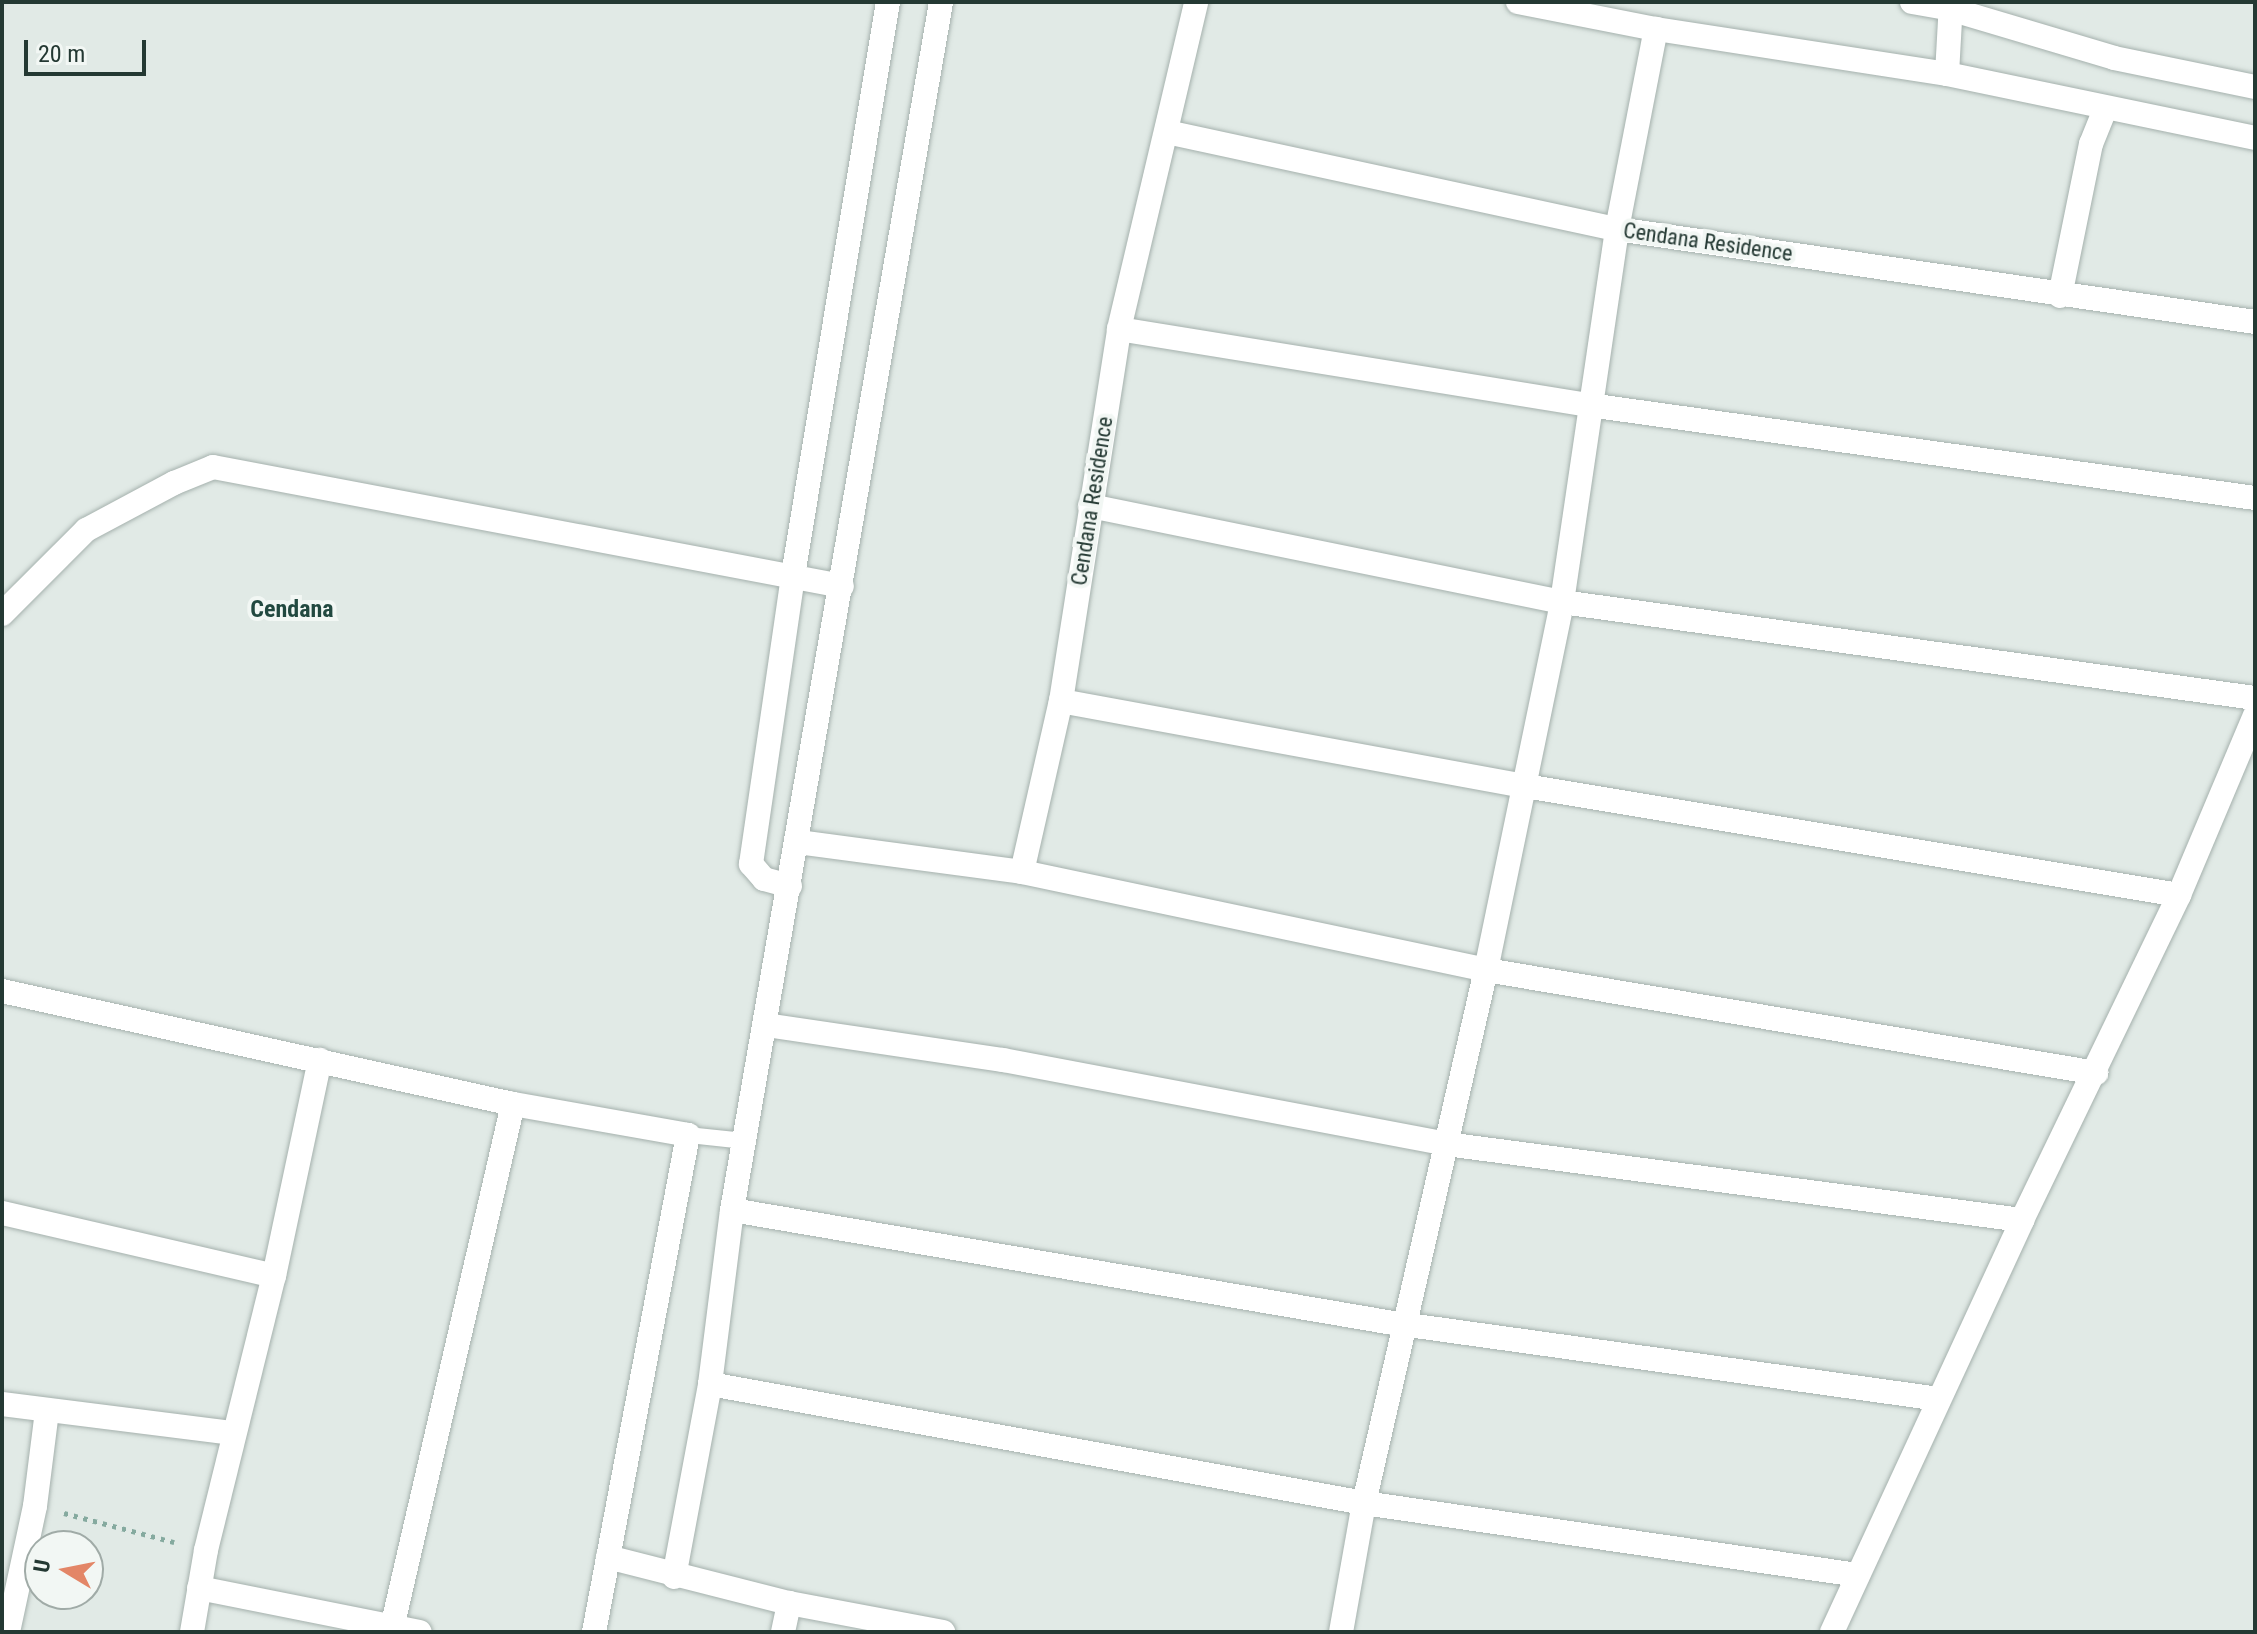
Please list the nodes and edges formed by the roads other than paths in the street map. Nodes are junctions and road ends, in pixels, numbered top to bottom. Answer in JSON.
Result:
{"nodes":[{"id":1,"x":888,"y":2,"type":"edge"},
{"id":2,"x":941,"y":2,"type":"edge"},
{"id":3,"x":1196,"y":2,"type":"edge"},
{"id":4,"x":1518,"y":2,"type":"edge"},
{"id":5,"x":1912,"y":2,"type":"edge"},
{"id":6,"x":1950,"y":5,"type":"edge"},
{"id":7,"x":1656,"y":29,"type":"junction"},
{"id":8,"x":1947,"y":74,"type":"junction"},
{"id":9,"x":2255,"y":87,"type":"edge"},
{"id":10,"x":2105,"y":109,"type":"junction"},
{"id":11,"x":1167,"y":132,"type":"junction"},
{"id":12,"x":2255,"y":138,"type":"edge"},
{"id":13,"x":1617,"y":229,"type":"junction"},
{"id":14,"x":2060,"y":296,"type":"junction"},
{"id":15,"x":2255,"y":322,"type":"edge"},
{"id":16,"x":1119,"y":329,"type":"junction"},
{"id":17,"x":1589,"y":405,"type":"junction"},
{"id":18,"x":2255,"y":498,"type":"edge"},
{"id":19,"x":1090,"y":506,"type":"junction"},
{"id":20,"x":793,"y":575,"type":"junction"},
{"id":21,"x":842,"y":586,"type":"junction"},
{"id":22,"x":1562,"y":602,"type":"junction"},
{"id":23,"x":2,"y":614,"type":"edge"},
{"id":24,"x":2255,"y":698,"type":"edge"},
{"id":25,"x":1061,"y":701,"type":"junction"},
{"id":26,"x":2255,"y":715,"type":"edge"},
{"id":27,"x":1525,"y":786,"type":"junction"},
{"id":28,"x":798,"y":842,"type":"junction"},
{"id":29,"x":1022,"y":872,"type":"junction"},
{"id":30,"x":790,"y":886,"type":"junction"},
{"id":31,"x":2179,"y":895,"type":"junction"},
{"id":32,"x":1486,"y":970,"type":"junction"},
{"id":33,"x":2,"y":991,"type":"edge"},
{"id":34,"x":766,"y":1025,"type":"junction"},
{"id":35,"x":320,"y":1060,"type":"junction"},
{"id":36,"x":2096,"y":1073,"type":"junction"},
{"id":37,"x":513,"y":1104,"type":"junction"},
{"id":38,"x":688,"y":1135,"type":"junction"},
{"id":39,"x":744,"y":1141,"type":"junction"},
{"id":40,"x":1446,"y":1144,"type":"junction"},
{"id":41,"x":732,"y":1210,"type":"junction"},
{"id":42,"x":2,"y":1213,"type":"edge"},
{"id":43,"x":2022,"y":1220,"type":"junction"},
{"id":44,"x":274,"y":1276,"type":"junction"},
{"id":45,"x":1404,"y":1325,"type":"junction"},
{"id":46,"x":710,"y":1384,"type":"junction"},
{"id":47,"x":1939,"y":1399,"type":"junction"},
{"id":48,"x":2,"y":1404,"type":"edge"},
{"id":49,"x":47,"y":1411,"type":"junction"},
{"id":50,"x":233,"y":1433,"type":"junction"},
{"id":51,"x":1364,"y":1503,"type":"junction"},
{"id":52,"x":608,"y":1557,"type":"junction"},
{"id":53,"x":1858,"y":1575,"type":"junction"},
{"id":54,"x":674,"y":1577,"type":"junction"},
{"id":55,"x":199,"y":1588,"type":"junction"},
{"id":56,"x":789,"y":1603,"type":"junction"},
{"id":57,"x":391,"y":1629,"type":"edge"},
{"id":58,"x":8,"y":1632,"type":"edge"},
{"id":59,"x":192,"y":1632,"type":"edge"},
{"id":60,"x":420,"y":1632,"type":"edge"},
{"id":61,"x":594,"y":1632,"type":"edge"},
{"id":62,"x":783,"y":1632,"type":"edge"},
{"id":63,"x":943,"y":1632,"type":"edge"},
{"id":64,"x":1341,"y":1632,"type":"edge"},
{"id":65,"x":1832,"y":1632,"type":"edge"}],
"edges":[{"from":1,"to":20,"type":"street"},
{"from":2,"to":21,"type":"street"},
{"from":3,"to":11,"type":"street","name":"Cendana Residence"},
{"from":4,"to":7,"type":"street"},
{"from":5,"to":6,"type":"street"},
{"from":6,"to":8,"type":"street"},
{"from":6,"to":9,"type":"street"},
{"from":7,"to":8,"type":"street"},
{"from":7,"to":13,"type":"street"},
{"from":8,"to":10,"type":"street"},
{"from":10,"to":12,"type":"street"},
{"from":10,"to":14,"type":"street"},
{"from":11,"to":13,"type":"street","name":"Cendana Residence"},
{"from":11,"to":16,"type":"street","name":"Cendana Residence"},
{"from":13,"to":14,"type":"street","name":"Cendana Residence"},
{"from":13,"to":17,"type":"street"},
{"from":14,"to":15,"type":"street","name":"Cendana Residence"},
{"from":16,"to":17,"type":"street"},
{"from":16,"to":19,"type":"street","name":"Cendana Residence"},
{"from":17,"to":18,"type":"street"},
{"from":17,"to":22,"type":"street"},
{"from":19,"to":22,"type":"street"},
{"from":19,"to":25,"type":"street","name":"Cendana Residence"},
{"from":20,"to":21,"type":"street"},
{"from":20,"to":23,"type":"street"},
{"from":20,"to":30,"type":"street"},
{"from":21,"to":28,"type":"street"},
{"from":22,"to":24,"type":"street"},
{"from":22,"to":27,"type":"street"},
{"from":25,"to":27,"type":"street"},
{"from":25,"to":29,"type":"street","name":"Cendana Residence"},
{"from":26,"to":31,"type":"street"},
{"from":27,"to":31,"type":"street"},
{"from":27,"to":32,"type":"street"},
{"from":28,"to":29,"type":"street"},
{"from":28,"to":30,"type":"street"},
{"from":29,"to":32,"type":"street"},
{"from":30,"to":34,"type":"street"},
{"from":31,"to":36,"type":"street"},
{"from":32,"to":36,"type":"street"},
{"from":32,"to":40,"type":"street"},
{"from":33,"to":35,"type":"street"},
{"from":34,"to":39,"type":"street"},
{"from":34,"to":40,"type":"street"},
{"from":35,"to":37,"type":"street"},
{"from":35,"to":44,"type":"street"},
{"from":36,"to":43,"type":"street"},
{"from":37,"to":38,"type":"street"},
{"from":37,"to":57,"type":"street"},
{"from":38,"to":39,"type":"lane"},
{"from":38,"to":52,"type":"street"},
{"from":39,"to":41,"type":"street"},
{"from":40,"to":43,"type":"street"},
{"from":40,"to":45,"type":"street"},
{"from":41,"to":45,"type":"street"},
{"from":41,"to":46,"type":"street"},
{"from":42,"to":44,"type":"street"},
{"from":43,"to":47,"type":"street"},
{"from":44,"to":50,"type":"street"},
{"from":45,"to":47,"type":"street"},
{"from":45,"to":51,"type":"street"},
{"from":46,"to":51,"type":"street"},
{"from":46,"to":54,"type":"street"},
{"from":47,"to":53,"type":"street"},
{"from":48,"to":49,"type":"street"},
{"from":49,"to":50,"type":"street"},
{"from":49,"to":58,"type":"street"},
{"from":50,"to":55,"type":"street"},
{"from":51,"to":53,"type":"street"},
{"from":51,"to":64,"type":"street"},
{"from":52,"to":54,"type":"street"},
{"from":52,"to":61,"type":"street"},
{"from":53,"to":65,"type":"street"},
{"from":54,"to":56,"type":"street"},
{"from":55,"to":57,"type":"street"},
{"from":55,"to":59,"type":"street"},
{"from":56,"to":62,"type":"street"},
{"from":56,"to":63,"type":"street"},
{"from":57,"to":60,"type":"street"}]}
